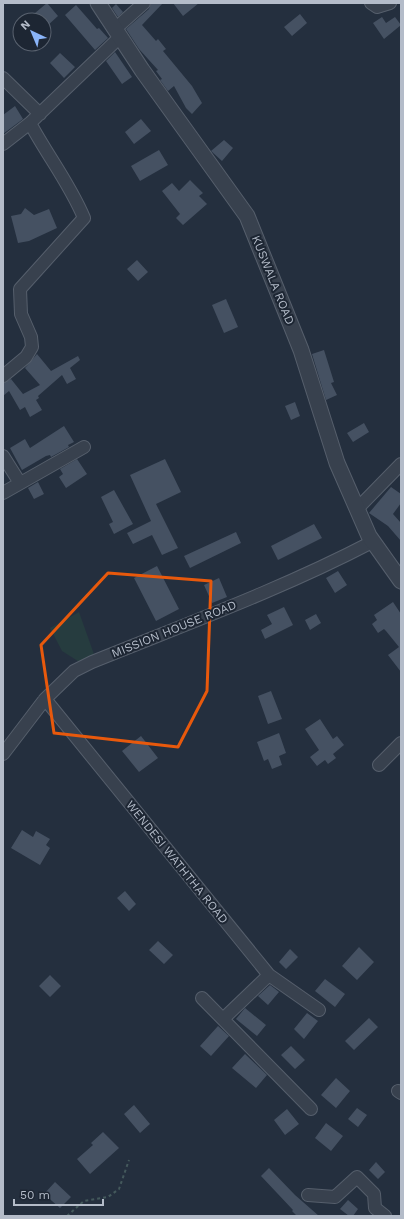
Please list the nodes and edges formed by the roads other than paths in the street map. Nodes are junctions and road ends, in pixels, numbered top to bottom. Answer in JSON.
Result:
{"nodes":[{"id":1,"x":98,"y":3,"type":"edge"},
{"id":2,"x":144,"y":3,"type":"edge"},
{"id":3,"x":371,"y":3,"type":"edge"},
{"id":4,"x":390,"y":3,"type":"edge"},
{"id":5,"x":118,"y":33,"type":"junction"},
{"id":6,"x":3,"y":78,"type":"edge"},
{"id":7,"x":40,"y":114,"type":"junction"},
{"id":8,"x":30,"y":124,"type":"junction"},
{"id":9,"x":3,"y":144,"type":"edge"},
{"id":10,"x":3,"y":376,"type":"edge"},
{"id":11,"x":84,"y":447,"type":"dead end"},
{"id":12,"x":3,"y":456,"type":"edge"},
{"id":13,"x":401,"y":464,"type":"edge"},
{"id":14,"x":20,"y":483,"type":"junction"},
{"id":15,"x":3,"y":493,"type":"edge"},
{"id":16,"x":357,"y":509,"type":"junction"},
{"id":17,"x":372,"y":542,"type":"junction"},
{"id":18,"x":400,"y":577,"type":"edge"},
{"id":19,"x":45,"y":699,"type":"junction"},
{"id":20,"x":401,"y":743,"type":"edge"},
{"id":21,"x":3,"y":754,"type":"edge"},
{"id":22,"x":379,"y":765,"type":"dead end"},
{"id":23,"x":269,"y":975,"type":"junction"},
{"id":24,"x":202,"y":998,"type":"dead end"},
{"id":25,"x":319,"y":1010,"type":"dead end"},
{"id":26,"x":223,"y":1018,"type":"junction"},
{"id":27,"x":311,"y":1109,"type":"dead end"},
{"id":28,"x":308,"y":1195,"type":"dead end"},
{"id":29,"x":385,"y":1216,"type":"edge"}],
"edges":[{"from":1,"to":5,"type":"street","name":"KUSWALA ROAD"},
{"from":2,"to":5,"type":"street"},
{"from":3,"to":4,"type":"street"},
{"from":5,"to":7,"type":"street"},
{"from":5,"to":16,"type":"street","name":"KUSWALA ROAD"},
{"from":6,"to":7,"type":"street"},
{"from":7,"to":8,"type":"street"},
{"from":8,"to":9,"type":"street"},
{"from":8,"to":10,"type":"street"},
{"from":11,"to":14,"type":"street"},
{"from":12,"to":14,"type":"street"},
{"from":13,"to":16,"type":"street"},
{"from":14,"to":15,"type":"street"},
{"from":16,"to":17,"type":"street","name":"KUSWALA ROAD"},
{"from":17,"to":18,"type":"street","name":"KUSWALA ROAD"},
{"from":17,"to":19,"type":"street","name":"MISSION HOUSE ROAD"},
{"from":19,"to":21,"type":"street","name":"MISSION HOUSE ROAD"},
{"from":19,"to":23,"type":"street","name":"WENDESI WATHTHA ROAD"},
{"from":20,"to":22,"type":"street"},
{"from":23,"to":25,"type":"street","name":"WENDESI WATHTHA ROAD"},
{"from":23,"to":26,"type":"street"},
{"from":24,"to":26,"type":"street"},
{"from":26,"to":27,"type":"street"},
{"from":28,"to":29,"type":"street"}]}
